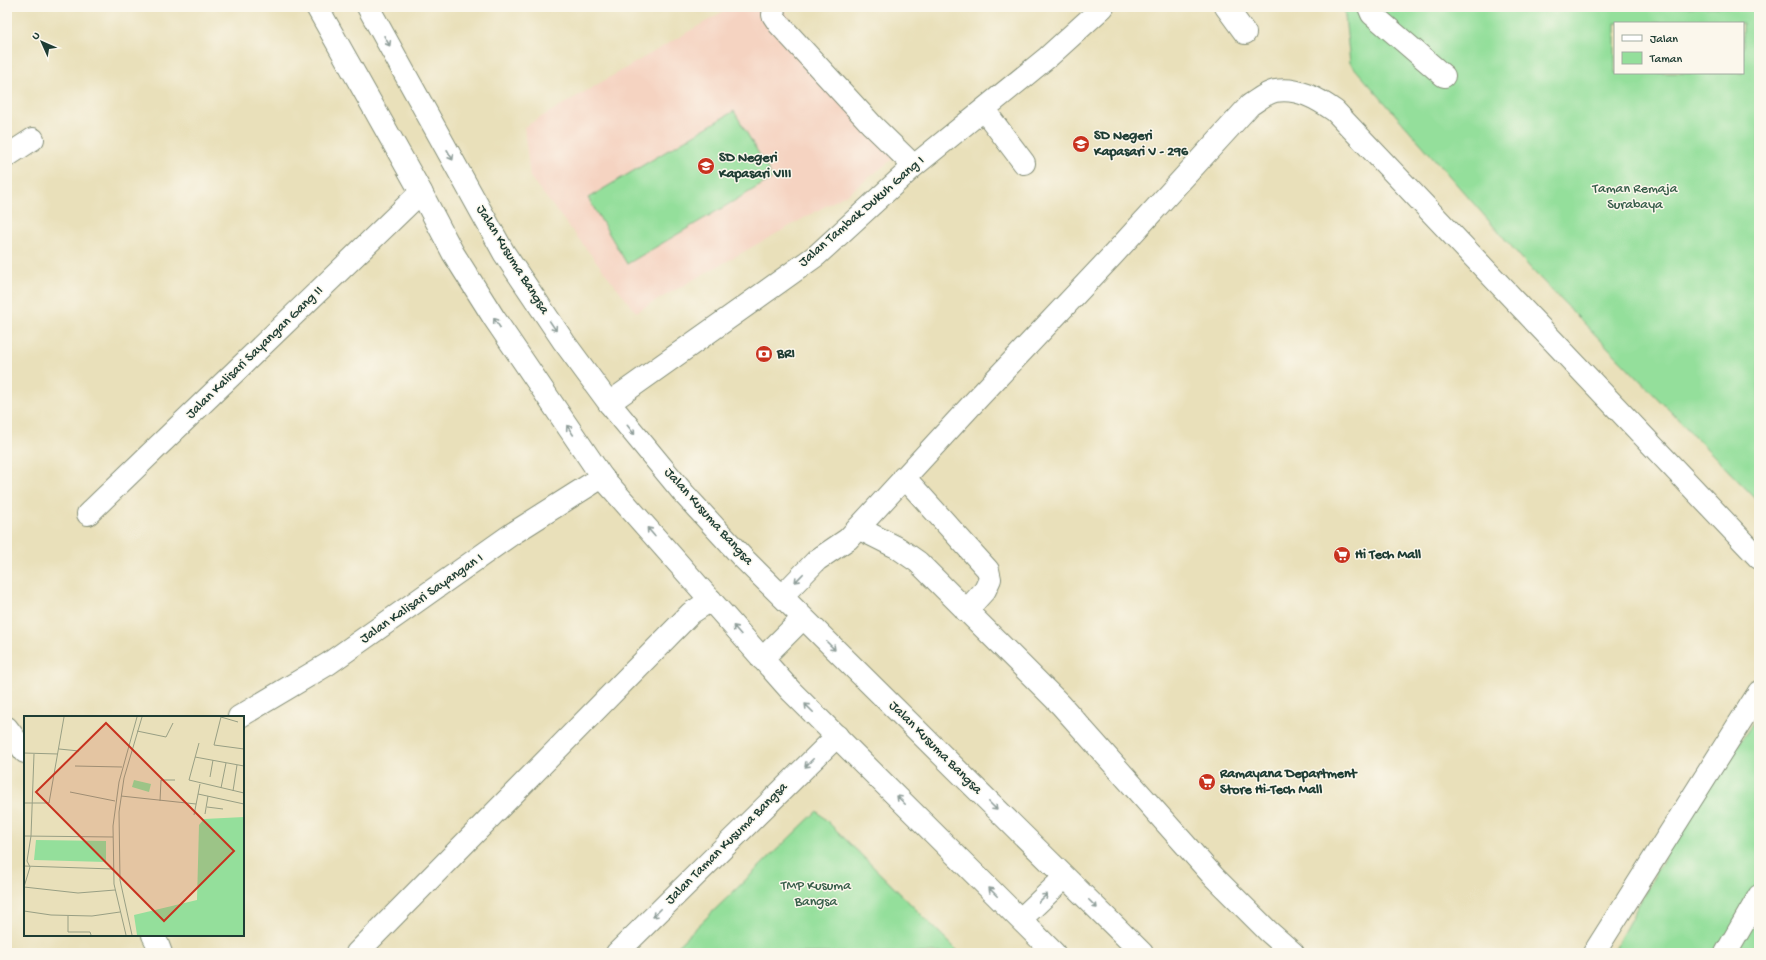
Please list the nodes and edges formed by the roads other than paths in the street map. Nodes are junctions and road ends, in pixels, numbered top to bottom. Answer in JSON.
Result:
{"nodes":[{"id":1,"x":317,"y":7,"type":"edge"},
{"id":2,"x":368,"y":7,"type":"edge"},
{"id":3,"x":774,"y":7,"type":"edge"},
{"id":4,"x":1103,"y":7,"type":"edge"},
{"id":5,"x":1226,"y":7,"type":"edge"},
{"id":6,"x":1369,"y":7,"type":"edge"},
{"id":7,"x":1245,"y":33,"type":"dead end"},
{"id":8,"x":1444,"y":76,"type":"dead end"},
{"id":9,"x":984,"y":110,"type":"junction"},
{"id":10,"x":33,"y":139,"type":"dead end"},
{"id":11,"x":7,"y":156,"type":"edge"},
{"id":12,"x":1024,"y":163,"type":"dead end"},
{"id":13,"x":914,"y":166,"type":"junction"},
{"id":14,"x":421,"y":192,"type":"junction"},
{"id":15,"x":609,"y":403,"type":"junction"},
{"id":16,"x":602,"y":477,"type":"junction"},
{"id":17,"x":904,"y":477,"type":"junction"},
{"id":18,"x":88,"y":514,"type":"dead end"},
{"id":19,"x":853,"y":534,"type":"junction"},
{"id":20,"x":1759,"y":558,"type":"edge"},
{"id":21,"x":782,"y":596,"type":"junction"},
{"id":22,"x":710,"y":600,"type":"junction"},
{"id":23,"x":966,"y":610,"type":"junction"},
{"id":24,"x":803,"y":618,"type":"junction"},
{"id":25,"x":762,"y":659,"type":"junction"},
{"id":26,"x":1759,"y":692,"type":"edge"},
{"id":27,"x":241,"y":716,"type":"edge"},
{"id":28,"x":7,"y":728,"type":"edge"},
{"id":29,"x":837,"y":736,"type":"junction"},
{"id":30,"x":24,"y":751,"type":"edge"},
{"id":31,"x":1065,"y":877,"type":"junction"},
{"id":32,"x":1759,"y":896,"type":"edge"},
{"id":33,"x":1021,"y":919,"type":"junction"},
{"id":34,"x":154,"y":936,"type":"edge"},
{"id":35,"x":160,"y":953,"type":"edge"},
{"id":36,"x":357,"y":953,"type":"edge"},
{"id":37,"x":617,"y":953,"type":"edge"},
{"id":38,"x":1054,"y":953,"type":"edge"},
{"id":39,"x":1142,"y":953,"type":"edge"},
{"id":40,"x":1293,"y":953,"type":"edge"},
{"id":41,"x":1594,"y":953,"type":"edge"},
{"id":42,"x":1726,"y":953,"type":"edge"}],
"edges":[{"from":1,"to":14,"type":"main road"},
{"from":2,"to":15,"type":"main road","name":"Jalan Kusuma Bangsa","one_way":true},
{"from":3,"to":13,"type":"main road"},
{"from":4,"to":9,"type":"main road","name":"Jalan Tambak Dukuh Gang I"},
{"from":5,"to":7,"type":"main road"},
{"from":6,"to":8,"type":"main road"},
{"from":9,"to":12,"type":"main road"},
{"from":9,"to":13,"type":"main road","name":"Jalan Tambak Dukuh Gang I"},
{"from":10,"to":11,"type":"main road"},
{"from":13,"to":15,"type":"main road","name":"Jalan Tambak Dukuh Gang I"},
{"from":16,"to":14,"type":"main road","one_way":true},
{"from":14,"to":18,"type":"main road","name":"Jalan Kalisari Sayangan Gang II"},
{"from":15,"to":21,"type":"main road","name":"Jalan Kusuma Bangsa","one_way":true},
{"from":22,"to":16,"type":"main road","one_way":true},
{"from":16,"to":27,"type":"main road","name":"Jalan Kalisari Sayangan I"},
{"from":17,"to":19,"type":"main road"},
{"from":17,"to":20,"type":"main road"},
{"from":17,"to":23,"type":"main road"},
{"from":19,"to":21,"type":"main road","one_way":true},
{"from":19,"to":23,"type":"main road"},
{"from":21,"to":24,"type":"main road","name":"Jalan Kusuma Bangsa"},
{"from":25,"to":22,"type":"main road","one_way":true},
{"from":22,"to":36,"type":"main road"},
{"from":23,"to":40,"type":"main road"},
{"from":24,"to":25,"type":"main road"},
{"from":24,"to":31,"type":"main road","name":"Jalan Kusuma Bangsa","one_way":true},
{"from":29,"to":25,"type":"main road","one_way":true},
{"from":26,"to":41,"type":"main road"},
{"from":28,"to":30,"type":"main road"},
{"from":33,"to":29,"type":"main road","one_way":true},
{"from":29,"to":37,"type":"main road","name":"Jalan Taman Kusuma Bangsa","one_way":true},
{"from":33,"to":31,"type":"main road","one_way":true},
{"from":31,"to":39,"type":"main road","name":"Jalan Kusuma Bangsa","one_way":true},
{"from":32,"to":42,"type":"main road"},
{"from":33,"to":38,"type":"main road"},
{"from":34,"to":35,"type":"main road"}]}
